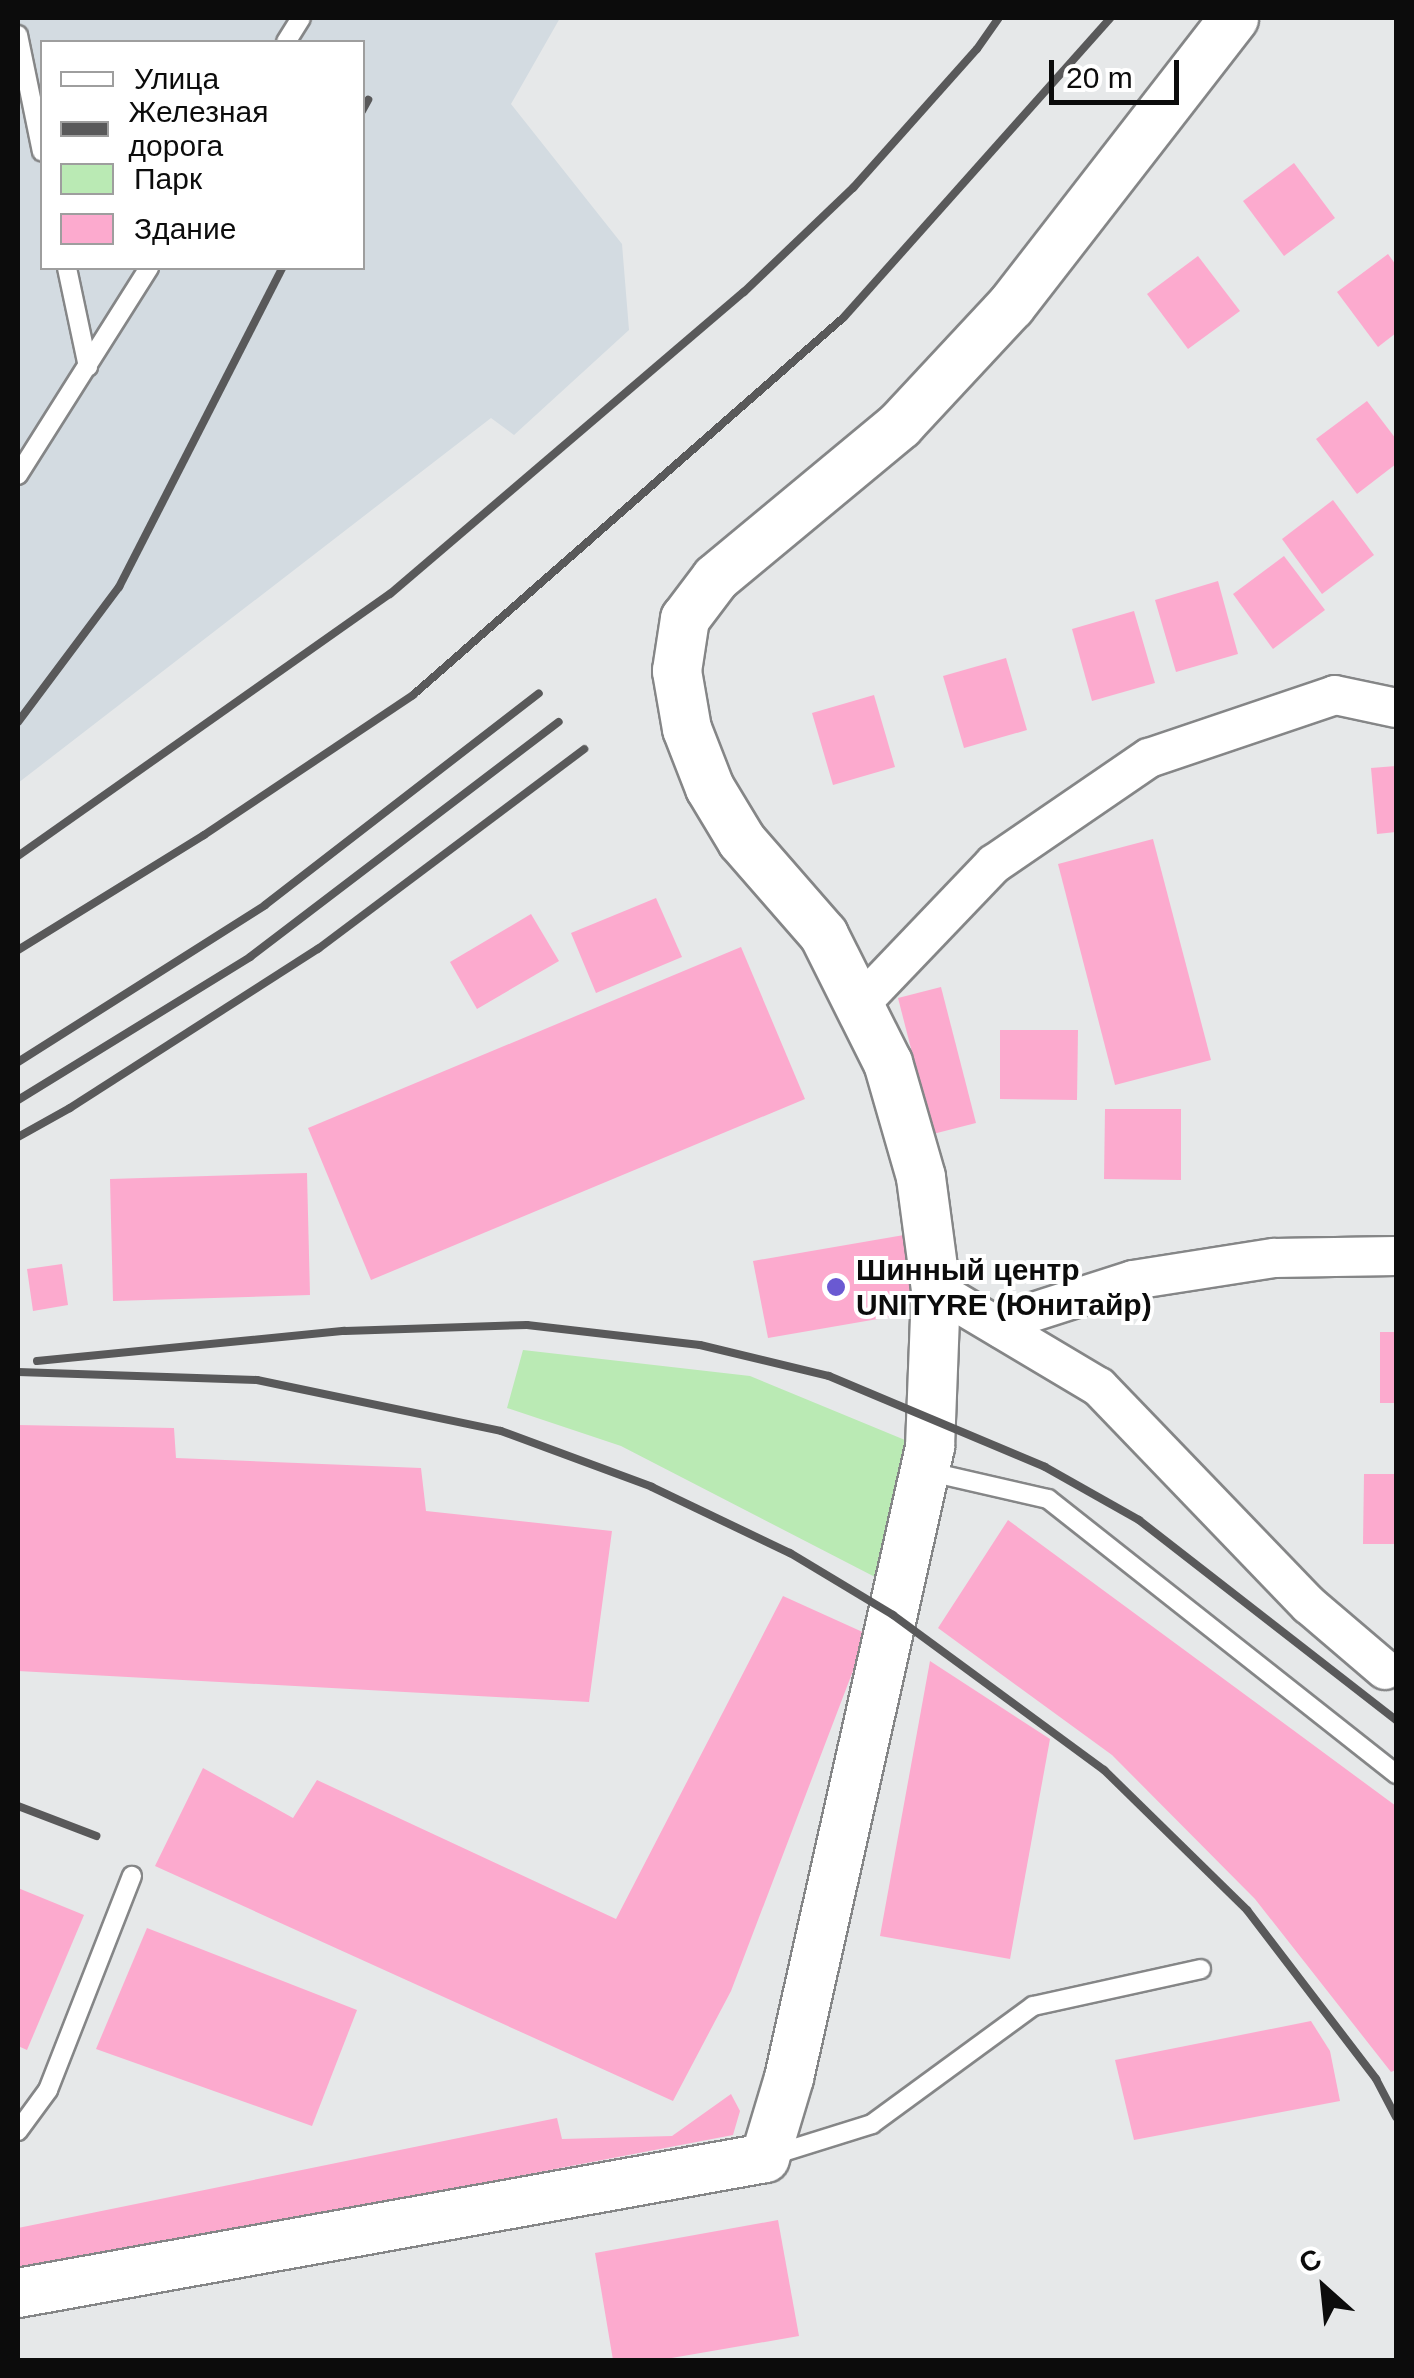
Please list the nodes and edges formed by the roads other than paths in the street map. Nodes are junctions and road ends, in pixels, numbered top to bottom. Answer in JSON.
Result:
{"nodes":[{"id":1,"x":301,"y":18,"type":"edge"},
{"id":2,"x":1234,"y":18,"type":"edge"},
{"id":3,"x":18,"y":34,"type":"edge"},
{"id":4,"x":287,"y":40,"type":"edge"},
{"id":5,"x":40,"y":142,"type":"edge"},
{"id":6,"x":67,"y":270,"type":"edge"},
{"id":7,"x":148,"y":270,"type":"edge"},
{"id":8,"x":88,"y":367,"type":"junction"},
{"id":9,"x":18,"y":475,"type":"edge"},
{"id":10,"x":1396,"y":708,"type":"edge"},
{"id":11,"x":860,"y":1004,"type":"junction"},
{"id":12,"x":1396,"y":1256,"type":"edge"},
{"id":13,"x":936,"y":1290,"type":"junction"},
{"id":14,"x":1002,"y":1329,"type":"junction"},
{"id":15,"x":925,"y":1471,"type":"junction"},
{"id":16,"x":1385,"y":1670,"type":"dead end"},
{"id":17,"x":1396,"y":1774,"type":"edge"},
{"id":18,"x":132,"y":1876,"type":"dead end"},
{"id":19,"x":1201,"y":1969,"type":"dead end"},
{"id":20,"x":18,"y":2131,"type":"edge"},
{"id":21,"x":765,"y":2158,"type":"junction"},
{"id":22,"x":18,"y":2294,"type":"edge"}],
"edges":[{"from":1,"to":4,"type":"lane"},
{"from":2,"to":11,"type":"street"},
{"from":3,"to":5,"type":"lane"},
{"from":6,"to":8,"type":"lane"},
{"from":7,"to":8,"type":"lane"},
{"from":8,"to":9,"type":"lane"},
{"from":10,"to":11,"type":"street"},
{"from":11,"to":13,"type":"street"},
{"from":12,"to":14,"type":"street"},
{"from":13,"to":14,"type":"street"},
{"from":13,"to":15,"type":"street"},
{"from":14,"to":16,"type":"street"},
{"from":15,"to":17,"type":"lane"},
{"from":15,"to":21,"type":"street"},
{"from":18,"to":20,"type":"lane"},
{"from":19,"to":21,"type":"lane"},
{"from":21,"to":22,"type":"street"}]}
